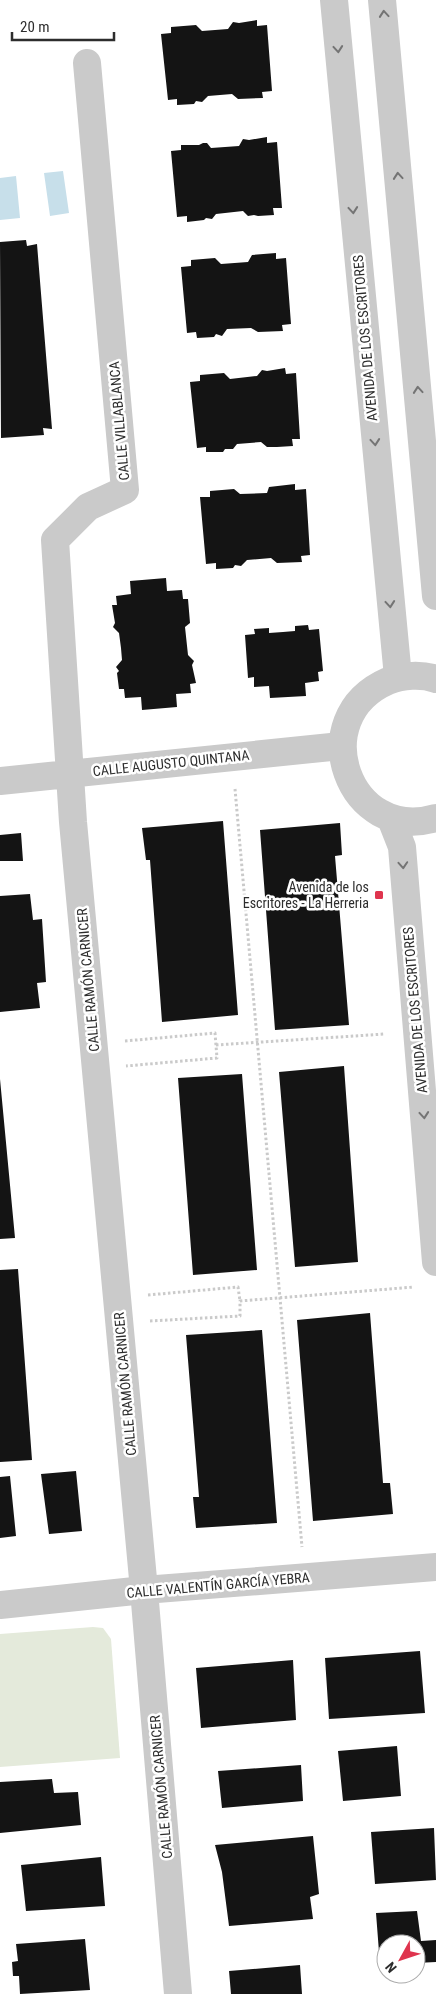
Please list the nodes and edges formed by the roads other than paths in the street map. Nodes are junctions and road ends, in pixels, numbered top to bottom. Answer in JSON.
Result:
{"nodes":[{"id":1,"x":334,"y":0,"type":"edge"},
{"id":2,"x":382,"y":0,"type":"edge"},
{"id":3,"x":87,"y":63,"type":"dead end"},
{"id":4,"x":431,"y":479,"type":"edge"},
{"id":5,"x":436,"y":596,"type":"edge"},
{"id":6,"x":398,"y":677,"type":"junction"},
{"id":7,"x":436,"y":680,"type":"edge"},
{"id":8,"x":341,"y":746,"type":"junction"},
{"id":9,"x":69,"y":773,"type":"junction"},
{"id":10,"x":0,"y":781,"type":"edge"},
{"id":11,"x":436,"y":818,"type":"edge"},
{"id":12,"x":391,"y":819,"type":"junction"},
{"id":13,"x":436,"y":1262,"type":"edge"},
{"id":14,"x":436,"y":1567,"type":"edge"},
{"id":15,"x":144,"y":1590,"type":"junction"},
{"id":16,"x":0,"y":1605,"type":"edge"},
{"id":17,"x":178,"y":1994,"type":"edge"}],
"edges":[{"from":1,"to":6,"type":"street","name":"AVENIDA DE LOS ESCRITORES","one_way":true},
{"from":4,"to":2,"type":"street","one_way":true},
{"from":3,"to":9,"type":"street","name":"CALLE VILLABLANCA"},
{"from":4,"to":5,"type":"street"},
{"from":6,"to":7,"type":"street"},
{"from":6,"to":8,"type":"street"},
{"from":8,"to":9,"type":"street","name":"CALLE AUGUSTO QUINTANA"},
{"from":8,"to":12,"type":"street"},
{"from":9,"to":10,"type":"street","name":"CALLE AUGUSTO QUINTANA"},
{"from":9,"to":15,"type":"street","name":"CALLE RAMÓN CARNICER"},
{"from":11,"to":12,"type":"street"},
{"from":12,"to":13,"type":"street","name":"AVENIDA DE LOS ESCRITORES","one_way":true},
{"from":14,"to":15,"type":"street","name":"CALLE VALENTÍN GARCÍA YEBRA"},
{"from":15,"to":16,"type":"street","name":"CALLE VALENTÍN GARCÍA YEBRA"},
{"from":15,"to":17,"type":"street","name":"CALLE RAMÓN CARNICER"}]}
